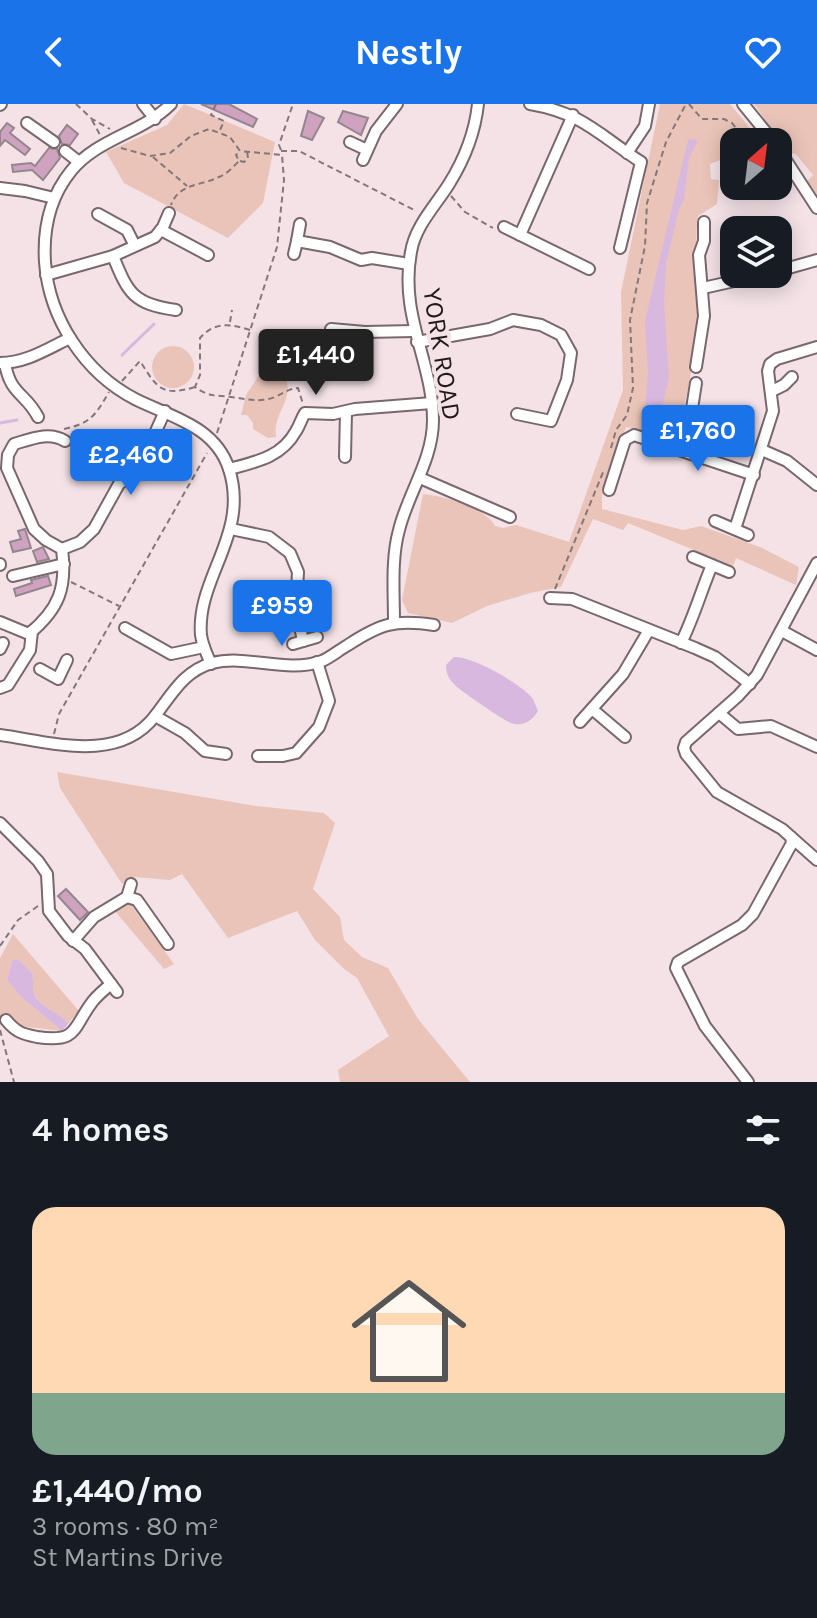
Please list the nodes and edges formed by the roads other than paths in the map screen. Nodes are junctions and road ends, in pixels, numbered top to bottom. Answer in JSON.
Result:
{"nodes":[{"id":1,"x":143,"y":104,"type":"edge"},
{"id":2,"x":171,"y":104,"type":"edge"},
{"id":3,"x":397,"y":104,"type":"edge"},
{"id":4,"x":478,"y":104,"type":"edge"},
{"id":5,"x":649,"y":104,"type":"edge"},
{"id":6,"x":743,"y":104,"type":"edge"},
{"id":7,"x":538,"y":105,"type":"edge"},
{"id":8,"x":573,"y":115,"type":"junction"},
{"id":9,"x":155,"y":119,"type":"junction"},
{"id":10,"x":27,"y":123,"type":"dead end"},
{"id":11,"x":763,"y":128,"type":"edge"},
{"id":12,"x":54,"y":142,"type":"dead end"},
{"id":13,"x":350,"y":142,"type":"dead end"},
{"id":14,"x":65,"y":151,"type":"dead end"},
{"id":15,"x":627,"y":153,"type":"junction"},
{"id":16,"x":79,"y":162,"type":"junction"},
{"id":17,"x":792,"y":170,"type":"edge"},
{"id":18,"x":0,"y":188,"type":"edge"},
{"id":19,"x":54,"y":198,"type":"junction"},
{"id":20,"x":817,"y":208,"type":"edge"},
{"id":21,"x":169,"y":213,"type":"dead end"},
{"id":22,"x":98,"y":214,"type":"dead end"},
{"id":23,"x":704,"y":222,"type":"dead end"},
{"id":24,"x":300,"y":224,"type":"dead end"},
{"id":25,"x":504,"y":227,"type":"road end"},
{"id":26,"x":161,"y":230,"type":"junction"},
{"id":27,"x":520,"y":235,"type":"junction"},
{"id":28,"x":297,"y":241,"type":"junction"},
{"id":29,"x":134,"y":244,"type":"junction"},
{"id":30,"x":620,"y":248,"type":"dead end"},
{"id":31,"x":294,"y":254,"type":"dead end"},
{"id":32,"x":208,"y":255,"type":"dead end"},
{"id":33,"x":113,"y":256,"type":"junction"},
{"id":34,"x":817,"y":260,"type":"edge"},
{"id":35,"x":409,"y":264,"type":"junction"},
{"id":36,"x":792,"y":267,"type":"edge"},
{"id":37,"x":589,"y":269,"type":"dead end"},
{"id":38,"x":46,"y":275,"type":"junction"},
{"id":39,"x":720,"y":284,"type":"edge"},
{"id":40,"x":703,"y":288,"type":"junction"},
{"id":41,"x":176,"y":310,"type":"dead end"},
{"id":42,"x":331,"y":329,"type":"dead end"},
{"id":43,"x":414,"y":331,"type":"junction"},
{"id":44,"x":70,"y":338,"type":"junction"},
{"id":45,"x":417,"y":342,"type":"junction"},
{"id":46,"x":817,"y":347,"type":"edge"},
{"id":47,"x":2,"y":363,"type":"edge"},
{"id":48,"x":696,"y":367,"type":"dead end"},
{"id":49,"x":792,"y":377,"type":"dead end"},
{"id":50,"x":696,"y":383,"type":"dead end"},
{"id":51,"x":772,"y":391,"type":"junction"},
{"id":52,"x":432,"y":403,"type":"junction"},
{"id":53,"x":165,"y":411,"type":"junction"},
{"id":54,"x":346,"y":412,"type":"junction"},
{"id":55,"x":517,"y":414,"type":"dead end"},
{"id":56,"x":38,"y":417,"type":"dead end"},
{"id":57,"x":65,"y":441,"type":"dead end"},
{"id":58,"x":680,"y":449,"type":"junction"},
{"id":59,"x":762,"y":450,"type":"junction"},
{"id":60,"x":345,"y":457,"type":"dead end"},
{"id":61,"x":229,"y":469,"type":"junction"},
{"id":62,"x":754,"y":475,"type":"junction"},
{"id":63,"x":420,"y":478,"type":"junction"},
{"id":64,"x":817,"y":485,"type":"edge"},
{"id":65,"x":609,"y":490,"type":"dead end"},
{"id":66,"x":510,"y":517,"type":"dead end"},
{"id":67,"x":715,"y":521,"type":"dead end"},
{"id":68,"x":231,"y":529,"type":"junction"},
{"id":69,"x":735,"y":529,"type":"junction"},
{"id":70,"x":748,"y":535,"type":"dead end"},
{"id":71,"x":62,"y":549,"type":"junction"},
{"id":72,"x":693,"y":557,"type":"dead end"},
{"id":73,"x":817,"y":563,"type":"edge"},
{"id":74,"x":64,"y":564,"type":"junction"},
{"id":75,"x":712,"y":565,"type":"junction"},
{"id":76,"x":729,"y":572,"type":"dead end"},
{"id":77,"x":13,"y":576,"type":"dead end"},
{"id":78,"x":550,"y":598,"type":"road end"},
{"id":79,"x":0,"y":622,"type":"edge"},
{"id":80,"x":394,"y":622,"type":"junction"},
{"id":81,"x":434,"y":625,"type":"dead end"},
{"id":82,"x":125,"y":628,"type":"dead end"},
{"id":83,"x":649,"y":630,"type":"junction"},
{"id":84,"x":32,"y":631,"type":"junction"},
{"id":85,"x":782,"y":631,"type":"junction"},
{"id":86,"x":317,"y":637,"type":"dead end"},
{"id":87,"x":5,"y":638,"type":"edge"},
{"id":88,"x":681,"y":643,"type":"junction"},
{"id":89,"x":204,"y":647,"type":"junction"},
{"id":90,"x":817,"y":650,"type":"edge"},
{"id":91,"x":67,"y":660,"type":"dead end"},
{"id":92,"x":317,"y":662,"type":"junction"},
{"id":93,"x":211,"y":664,"type":"junction"},
{"id":94,"x":33,"y":665,"type":"junction"},
{"id":95,"x":750,"y":684,"type":"junction"},
{"id":96,"x":0,"y":688,"type":"edge"},
{"id":97,"x":592,"y":709,"type":"junction"},
{"id":98,"x":719,"y":713,"type":"junction"},
{"id":99,"x":155,"y":716,"type":"junction"},
{"id":100,"x":580,"y":722,"type":"dead end"},
{"id":101,"x":0,"y":735,"type":"edge"},
{"id":102,"x":625,"y":737,"type":"dead end"},
{"id":103,"x":817,"y":747,"type":"edge"},
{"id":104,"x":226,"y":754,"type":"dead end"},
{"id":105,"x":258,"y":756,"type":"dead end"},
{"id":106,"x":0,"y":823,"type":"edge"},
{"id":107,"x":791,"y":837,"type":"junction"},
{"id":108,"x":817,"y":860,"type":"edge"},
{"id":109,"x":131,"y":884,"type":"dead end"},
{"id":110,"x":127,"y":897,"type":"junction"},
{"id":111,"x":73,"y":941,"type":"junction"},
{"id":112,"x":168,"y":944,"type":"dead end"},
{"id":113,"x":6,"y":1020,"type":"dead end"},
{"id":114,"x":748,"y":1082,"type":"edge"}],
"edges":[{"from":1,"to":9,"type":"street"},
{"from":2,"to":9,"type":"street"},
{"from":3,"to":13,"type":"street"},
{"from":4,"to":35,"type":"street","name":"YORK ROAD"},
{"from":5,"to":15,"type":"street"},
{"from":6,"to":11,"type":"street"},
{"from":7,"to":8,"type":"street"},
{"from":8,"to":15,"type":"street"},
{"from":8,"to":27,"type":"street"},
{"from":9,"to":16,"type":"street"},
{"from":10,"to":12,"type":"street"},
{"from":14,"to":16,"type":"street"},
{"from":15,"to":30,"type":"street"},
{"from":16,"to":19,"type":"street"},
{"from":17,"to":20,"type":"street"},
{"from":18,"to":19,"type":"street"},
{"from":19,"to":38,"type":"street"},
{"from":21,"to":26,"type":"street"},
{"from":22,"to":29,"type":"street"},
{"from":23,"to":40,"type":"street"},
{"from":24,"to":28,"type":"street"},
{"from":25,"to":27,"type":"street"},
{"from":26,"to":29,"type":"street"},
{"from":26,"to":32,"type":"street"},
{"from":27,"to":37,"type":"street"},
{"from":28,"to":31,"type":"street"},
{"from":28,"to":35,"type":"street"},
{"from":29,"to":33,"type":"street"},
{"from":33,"to":38,"type":"street"},
{"from":33,"to":41,"type":"street"},
{"from":34,"to":36,"type":"street"},
{"from":35,"to":43,"type":"street","name":"YORK ROAD"},
{"from":38,"to":44,"type":"street"},
{"from":39,"to":40,"type":"street"},
{"from":40,"to":48,"type":"street"},
{"from":42,"to":43,"type":"street"},
{"from":43,"to":45,"type":"street","name":"YORK ROAD"},
{"from":44,"to":47,"type":"street"},
{"from":44,"to":53,"type":"street"},
{"from":45,"to":52,"type":"street","name":"YORK ROAD"},
{"from":45,"to":55,"type":"street"},
{"from":46,"to":51,"type":"street"},
{"from":47,"to":56,"type":"street"},
{"from":49,"to":51,"type":"street"},
{"from":50,"to":58,"type":"street"},
{"from":51,"to":59,"type":"street"},
{"from":52,"to":54,"type":"street"},
{"from":52,"to":63,"type":"street","name":"YORK ROAD"},
{"from":53,"to":61,"type":"street"},
{"from":53,"to":71,"type":"street"},
{"from":54,"to":60,"type":"street"},
{"from":54,"to":61,"type":"street"},
{"from":57,"to":71,"type":"street"},
{"from":58,"to":62,"type":"street"},
{"from":58,"to":65,"type":"street"},
{"from":59,"to":62,"type":"street"},
{"from":59,"to":64,"type":"street"},
{"from":61,"to":68,"type":"street"},
{"from":62,"to":69,"type":"street"},
{"from":63,"to":66,"type":"street"},
{"from":63,"to":80,"type":"street","name":"YORK ROAD"},
{"from":67,"to":69,"type":"street"},
{"from":68,"to":86,"type":"street"},
{"from":68,"to":89,"type":"street"},
{"from":69,"to":70,"type":"street"},
{"from":71,"to":74,"type":"street"},
{"from":72,"to":75,"type":"street"},
{"from":73,"to":85,"type":"street"},
{"from":74,"to":77,"type":"street"},
{"from":74,"to":84,"type":"street"},
{"from":75,"to":76,"type":"street"},
{"from":75,"to":88,"type":"street"},
{"from":78,"to":83,"type":"street"},
{"from":79,"to":87,"type":"street"},
{"from":80,"to":81,"type":"street"},
{"from":80,"to":92,"type":"street"},
{"from":82,"to":89,"type":"street"},
{"from":83,"to":88,"type":"street"},
{"from":83,"to":97,"type":"street"},
{"from":84,"to":87,"type":"street"},
{"from":84,"to":94,"type":"street"},
{"from":85,"to":90,"type":"street"},
{"from":85,"to":95,"type":"street"},
{"from":88,"to":95,"type":"street"},
{"from":89,"to":93,"type":"street"},
{"from":91,"to":94,"type":"street"},
{"from":92,"to":93,"type":"street"},
{"from":92,"to":105,"type":"street"},
{"from":93,"to":99,"type":"street"},
{"from":94,"to":96,"type":"street"},
{"from":95,"to":98,"type":"street"},
{"from":97,"to":100,"type":"street"},
{"from":97,"to":102,"type":"street"},
{"from":98,"to":103,"type":"street"},
{"from":98,"to":107,"type":"street"},
{"from":99,"to":101,"type":"street"},
{"from":99,"to":104,"type":"street"},
{"from":106,"to":111,"type":"street"},
{"from":107,"to":108,"type":"street"},
{"from":107,"to":114,"type":"street"},
{"from":109,"to":110,"type":"street"},
{"from":110,"to":111,"type":"street"},
{"from":110,"to":112,"type":"street"},
{"from":111,"to":113,"type":"street"}]}
